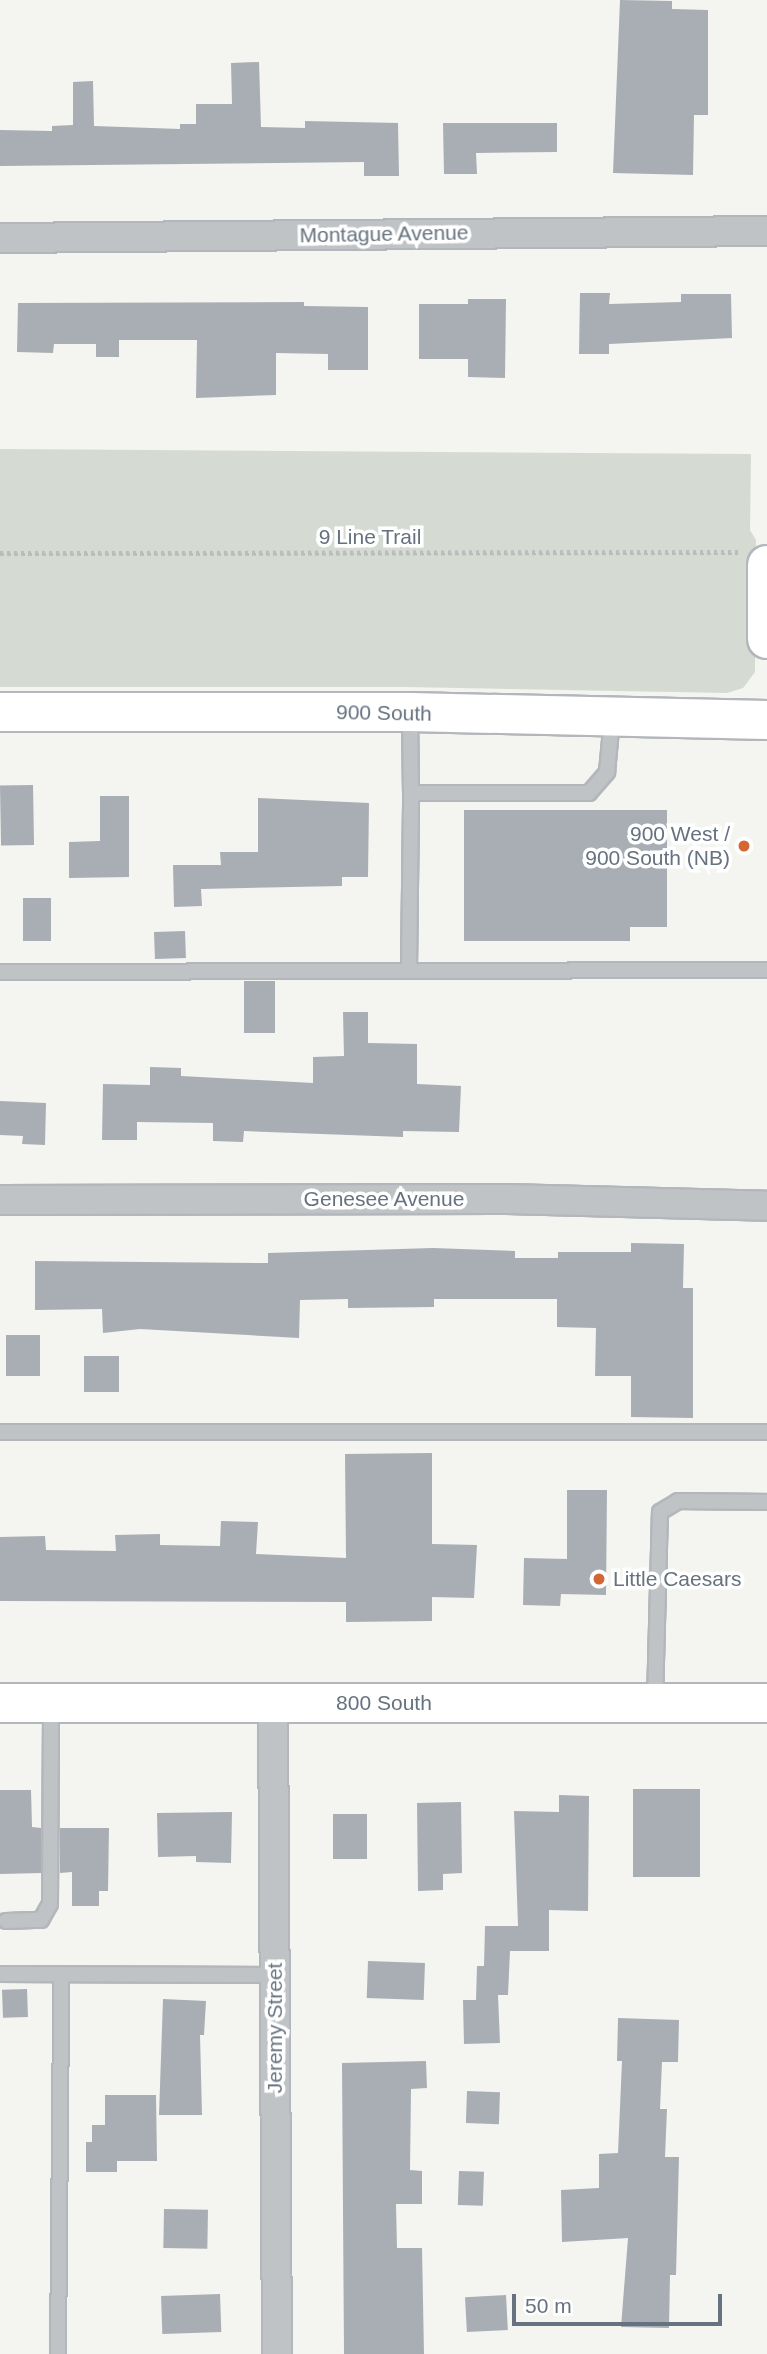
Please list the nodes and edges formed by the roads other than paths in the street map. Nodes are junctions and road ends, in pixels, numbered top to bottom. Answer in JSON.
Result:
{"nodes":[{"id":1,"x":767,"y":231,"type":"edge"},
{"id":2,"x":0,"y":238,"type":"edge"},
{"id":3,"x":753,"y":558,"type":"edge"},
{"id":4,"x":767,"y":639,"type":"edge"},
{"id":5,"x":0,"y":712,"type":"edge"},
{"id":6,"x":410,"y":712,"type":"junction"},
{"id":7,"x":612,"y":719,"type":"junction"},
{"id":8,"x":767,"y":720,"type":"edge"},
{"id":9,"x":411,"y":793,"type":"junction"},
{"id":10,"x":409,"y":969,"type":"junction"},
{"id":11,"x":767,"y":970,"type":"edge"},
{"id":12,"x":0,"y":972,"type":"edge"},
{"id":13,"x":0,"y":1200,"type":"edge"},
{"id":14,"x":767,"y":1206,"type":"edge"},
{"id":15,"x":0,"y":1432,"type":"edge"},
{"id":16,"x":767,"y":1432,"type":"edge"},
{"id":17,"x":767,"y":1502,"type":"edge"},
{"id":18,"x":0,"y":1703,"type":"edge"},
{"id":19,"x":51,"y":1703,"type":"junction"},
{"id":20,"x":274,"y":1703,"type":"junction"},
{"id":21,"x":655,"y":1703,"type":"junction"},
{"id":22,"x":767,"y":1703,"type":"edge"},
{"id":23,"x":6,"y":1920,"type":"dead end"},
{"id":24,"x":0,"y":1975,"type":"edge"},
{"id":25,"x":61,"y":1975,"type":"junction"},
{"id":26,"x":275,"y":1975,"type":"junction"},
{"id":27,"x":58,"y":2354,"type":"edge"},
{"id":28,"x":277,"y":2354,"type":"edge"}],
"edges":[{"from":1,"to":2,"type":"street","name":"Montague Avenue"},
{"from":3,"to":4,"type":"street"},
{"from":5,"to":6,"type":"street","name":"900 South"},
{"from":6,"to":7,"type":"street","name":"900 South"},
{"from":6,"to":9,"type":"lane"},
{"from":7,"to":8,"type":"street","name":"900 South"},
{"from":7,"to":9,"type":"lane"},
{"from":9,"to":10,"type":"lane"},
{"from":10,"to":11,"type":"lane"},
{"from":10,"to":12,"type":"lane"},
{"from":13,"to":14,"type":"street","name":"Genesee Avenue"},
{"from":15,"to":16,"type":"lane"},
{"from":17,"to":21,"type":"lane"},
{"from":18,"to":19,"type":"street","name":"800 South"},
{"from":19,"to":20,"type":"street","name":"800 South"},
{"from":19,"to":23,"type":"lane"},
{"from":20,"to":21,"type":"street","name":"800 South"},
{"from":20,"to":26,"type":"street","name":"Jeremy Street"},
{"from":21,"to":22,"type":"street","name":"800 South"},
{"from":24,"to":25,"type":"lane"},
{"from":25,"to":26,"type":"lane"},
{"from":25,"to":27,"type":"lane"},
{"from":26,"to":28,"type":"street","name":"Jeremy Street"}]}
